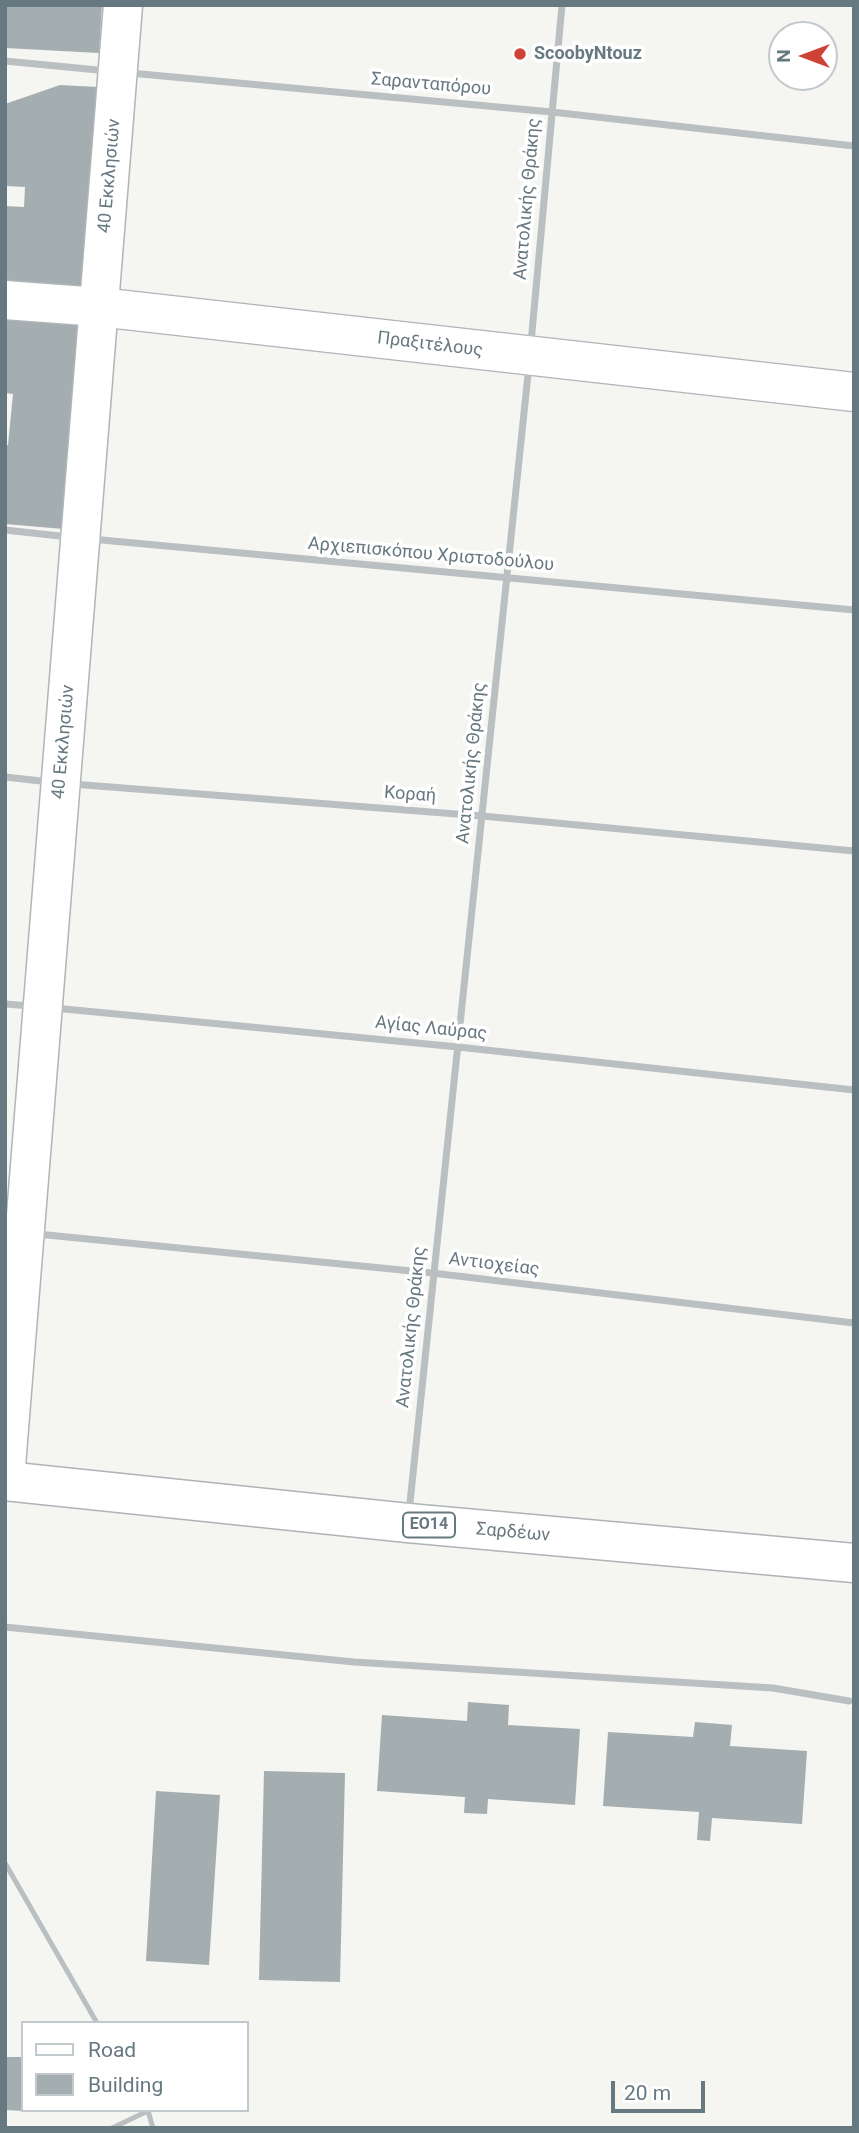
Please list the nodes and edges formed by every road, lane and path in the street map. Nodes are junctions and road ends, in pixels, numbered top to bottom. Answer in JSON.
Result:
{"nodes":[{"id":1,"x":123,"y":5,"type":"edge"},
{"id":2,"x":562,"y":5,"type":"edge"},
{"id":3,"x":5,"y":61,"type":"edge"},
{"id":4,"x":118,"y":72,"type":"junction"},
{"id":5,"x":552,"y":112,"type":"junction"},
{"id":6,"x":854,"y":146,"type":"edge"},
{"id":7,"x":5,"y":300,"type":"edge"},
{"id":8,"x":99,"y":307,"type":"junction"},
{"id":9,"x":529,"y":357,"type":"junction"},
{"id":10,"x":854,"y":392,"type":"edge"},
{"id":11,"x":5,"y":530,"type":"edge"},
{"id":12,"x":80,"y":538,"type":"junction"},
{"id":13,"x":508,"y":578,"type":"junction"},
{"id":14,"x":854,"y":610,"type":"edge"},
{"id":15,"x":5,"y":777,"type":"edge"},
{"id":16,"x":61,"y":783,"type":"junction"},
{"id":17,"x":482,"y":816,"type":"junction"},
{"id":18,"x":854,"y":851,"type":"edge"},
{"id":19,"x":5,"y":1004,"type":"edge"},
{"id":20,"x":43,"y":1007,"type":"junction"},
{"id":21,"x":458,"y":1047,"type":"junction"},
{"id":22,"x":854,"y":1090,"type":"edge"},
{"id":23,"x":20,"y":1233,"type":"junction"},
{"id":24,"x":432,"y":1273,"type":"junction"},
{"id":25,"x":854,"y":1323,"type":"edge"},
{"id":26,"x":5,"y":1480,"type":"edge"},
{"id":27,"x":408,"y":1523,"type":"junction"},
{"id":28,"x":854,"y":1563,"type":"edge"},
{"id":29,"x":5,"y":1628,"type":"edge"},
{"id":30,"x":849,"y":1701,"type":"dead end"},
{"id":31,"x":5,"y":1863,"type":"edge"},
{"id":32,"x":96,"y":2021,"type":"edge"},
{"id":33,"x":147,"y":2112,"type":"edge"},
{"id":34,"x":112,"y":2128,"type":"edge"}],
"edges":[{"from":1,"to":4,"type":"street","name":"40 Εκκλησιών"},
{"from":2,"to":5,"type":"street","name":"Ανατολικής Θράκης"},
{"from":3,"to":4,"type":"street","name":"Σαρανταπόρου"},
{"from":4,"to":5,"type":"street","name":"Σαρανταπόρου"},
{"from":4,"to":8,"type":"street","name":"40 Εκκλησιών"},
{"from":5,"to":6,"type":"street","name":"Σαρανταπόρου"},
{"from":5,"to":9,"type":"street","name":"Ανατολικής Θράκης"},
{"from":7,"to":8,"type":"street","name":"Πραξιτέλους"},
{"from":8,"to":9,"type":"street","name":"Πραξιτέλους"},
{"from":8,"to":12,"type":"street","name":"40 Εκκλησιών"},
{"from":9,"to":10,"type":"street","name":"Πραξιτέλους"},
{"from":9,"to":13,"type":"street","name":"Ανατολικής Θράκης"},
{"from":11,"to":12,"type":"street","name":"Αρχιεπισκόπου Χριστοδούλου"},
{"from":12,"to":13,"type":"street","name":"Αρχιεπισκόπου Χριστοδούλου"},
{"from":12,"to":16,"type":"street","name":"40 Εκκλησιών"},
{"from":13,"to":14,"type":"street","name":"Αρχιεπισκόπου Χριστοδούλου"},
{"from":13,"to":17,"type":"street","name":"Ανατολικής Θράκης"},
{"from":15,"to":16,"type":"street","name":"Κοραή"},
{"from":16,"to":17,"type":"street","name":"Κοραή"},
{"from":16,"to":20,"type":"street","name":"40 Εκκλησιών"},
{"from":17,"to":18,"type":"street","name":"Κοραή"},
{"from":17,"to":21,"type":"street","name":"Ανατολικής Θράκης"},
{"from":19,"to":20,"type":"street","name":"Αγίας Λαύρας"},
{"from":20,"to":21,"type":"street","name":"Αγίας Λαύρας"},
{"from":20,"to":23,"type":"street","name":"40 Εκκλησιών"},
{"from":21,"to":22,"type":"street","name":"Αγίας Λαύρας"},
{"from":21,"to":24,"type":"street","name":"Ανατολικής Θράκης"},
{"from":23,"to":24,"type":"street","name":"Αντιοχείας"},
{"from":23,"to":26,"type":"street","name":"40 Εκκλησιών"},
{"from":24,"to":25,"type":"street","name":"Αντιοχείας"},
{"from":24,"to":27,"type":"street","name":"Ανατολικής Θράκης"},
{"from":26,"to":27,"type":"street","name":"Σαρδέων","number":"ΕΟ14"},
{"from":27,"to":28,"type":"street","name":"Σαρδέων","number":"ΕΟ14"},
{"from":29,"to":30,"type":"street"},
{"from":31,"to":32,"type":"lane"},
{"from":33,"to":34,"type":"lane"}]}
